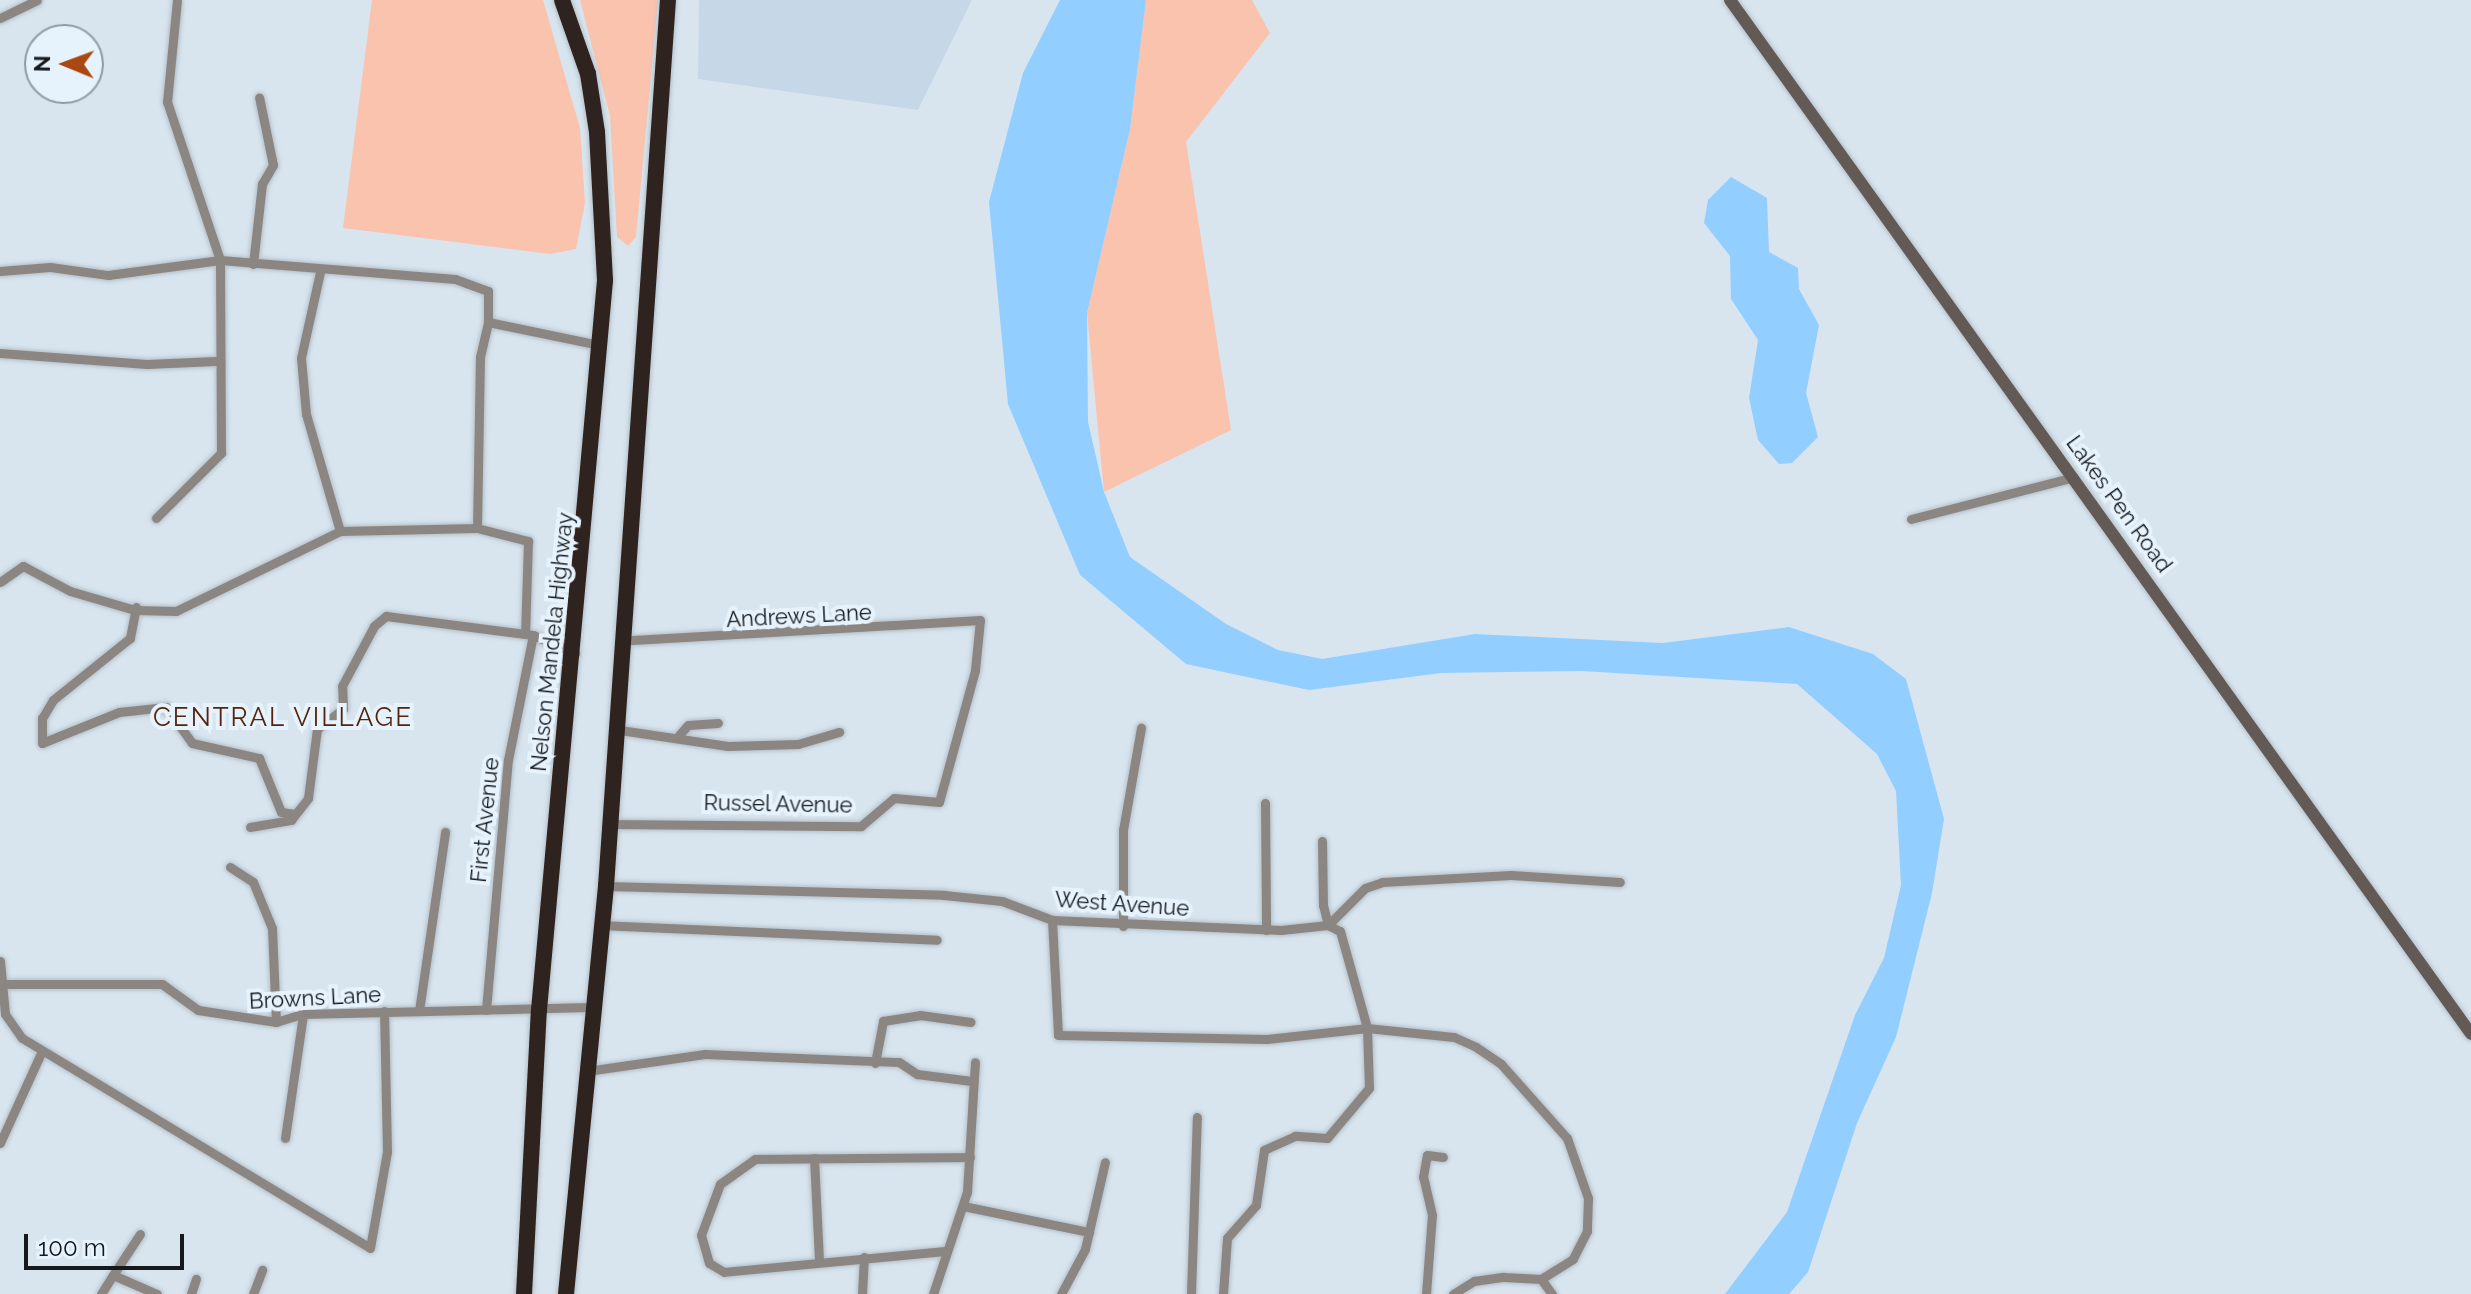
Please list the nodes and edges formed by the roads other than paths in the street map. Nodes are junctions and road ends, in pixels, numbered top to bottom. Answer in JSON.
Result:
{"nodes":[{"id":1,"x":37,"y":0,"type":"edge"},
{"id":2,"x":177,"y":0,"type":"edge"},
{"id":3,"x":562,"y":0,"type":"edge"},
{"id":4,"x":668,"y":0,"type":"edge"},
{"id":5,"x":1730,"y":0,"type":"edge"},
{"id":6,"x":0,"y":18,"type":"edge"},
{"id":7,"x":259,"y":97,"type":"dead end"},
{"id":8,"x":220,"y":260,"type":"junction"},
{"id":9,"x":253,"y":264,"type":"junction"},
{"id":10,"x":0,"y":271,"type":"edge"},
{"id":11,"x":320,"y":272,"type":"junction"},
{"id":12,"x":488,"y":322,"type":"junction"},
{"id":13,"x":0,"y":353,"type":"edge"},
{"id":14,"x":596,"y":354,"type":"junction"},
{"id":15,"x":216,"y":361,"type":"junction"},
{"id":16,"x":2074,"y":477,"type":"junction"},
{"id":17,"x":156,"y":518,"type":"dead end"},
{"id":18,"x":1911,"y":519,"type":"dead end"},
{"id":19,"x":477,"y":528,"type":"junction"},
{"id":20,"x":340,"y":531,"type":"junction"},
{"id":21,"x":0,"y":582,"type":"edge"},
{"id":22,"x":136,"y":607,"type":"junction"},
{"id":23,"x":529,"y":634,"type":"junction"},
{"id":24,"x":619,"y":641,"type":"junction"},
{"id":25,"x":575,"y":654,"type":"junction"},
{"id":26,"x":718,"y":723,"type":"dead end"},
{"id":27,"x":1141,"y":728,"type":"dead end"},
{"id":28,"x":613,"y":729,"type":"junction"},
{"id":29,"x":839,"y":732,"type":"dead end"},
{"id":30,"x":679,"y":735,"type":"junction"},
{"id":31,"x":939,"y":802,"type":"joint"},
{"id":32,"x":1265,"y":803,"type":"dead end"},
{"id":33,"x":295,"y":814,"type":"junction"},
{"id":34,"x":607,"y":824,"type":"junction"},
{"id":35,"x":250,"y":827,"type":"dead end"},
{"id":36,"x":445,"y":832,"type":"dead end"},
{"id":37,"x":1322,"y":841,"type":"dead end"},
{"id":38,"x":230,"y":867,"type":"dead end"},
{"id":39,"x":1620,"y":882,"type":"dead end"},
{"id":40,"x":606,"y":886,"type":"junction"},
{"id":41,"x":1052,"y":920,"type":"junction"},
{"id":42,"x":599,"y":925,"type":"junction"},
{"id":43,"x":1328,"y":925,"type":"junction"},
{"id":44,"x":1123,"y":926,"type":"junction"},
{"id":45,"x":1266,"y":930,"type":"junction"},
{"id":46,"x":937,"y":940,"type":"dead end"},
{"id":47,"x":0,"y":961,"type":"edge"},
{"id":48,"x":4,"y":984,"type":"junction"},
{"id":49,"x":590,"y":1007,"type":"junction"},
{"id":50,"x":486,"y":1010,"type":"junction"},
{"id":51,"x":539,"y":1010,"type":"junction"},
{"id":52,"x":384,"y":1011,"type":"junction"},
{"id":53,"x":419,"y":1011,"type":"junction"},
{"id":54,"x":303,"y":1014,"type":"junction"},
{"id":55,"x":276,"y":1022,"type":"junction"},
{"id":56,"x":971,"y":1022,"type":"dead end"},
{"id":57,"x":1367,"y":1028,"type":"junction"},
{"id":58,"x":2471,"y":1034,"type":"edge"},
{"id":59,"x":41,"y":1053,"type":"junction"},
{"id":60,"x":975,"y":1062,"type":"dead end"},
{"id":61,"x":875,"y":1063,"type":"junction"},
{"id":62,"x":584,"y":1071,"type":"junction"},
{"id":63,"x":972,"y":1081,"type":"junction"},
{"id":64,"x":1197,"y":1117,"type":"dead end"},
{"id":65,"x":285,"y":1138,"type":"dead end"},
{"id":66,"x":0,"y":1143,"type":"edge"},
{"id":67,"x":970,"y":1157,"type":"junction"},
{"id":68,"x":1443,"y":1157,"type":"dead end"},
{"id":69,"x":814,"y":1158,"type":"junction"},
{"id":70,"x":1105,"y":1162,"type":"dead end"},
{"id":71,"x":963,"y":1206,"type":"junction"},
{"id":72,"x":1089,"y":1232,"type":"junction"},
{"id":73,"x":140,"y":1234,"type":"dead end"},
{"id":74,"x":945,"y":1251,"type":"junction"},
{"id":75,"x":864,"y":1257,"type":"junction"},
{"id":76,"x":819,"y":1262,"type":"junction"},
{"id":77,"x":262,"y":1270,"type":"dead end"},
{"id":78,"x":113,"y":1275,"type":"junction"},
{"id":79,"x":196,"y":1279,"type":"dead end"},
{"id":80,"x":1541,"y":1279,"type":"junction"},
{"id":81,"x":101,"y":1294,"type":"edge"},
{"id":82,"x":157,"y":1294,"type":"edge"},
{"id":83,"x":191,"y":1294,"type":"edge"},
{"id":84,"x":253,"y":1294,"type":"edge"},
{"id":85,"x":524,"y":1294,"type":"edge"},
{"id":86,"x":566,"y":1294,"type":"edge"},
{"id":87,"x":862,"y":1294,"type":"edge"},
{"id":88,"x":933,"y":1294,"type":"edge"},
{"id":89,"x":1061,"y":1294,"type":"edge"},
{"id":90,"x":1191,"y":1294,"type":"edge"},
{"id":91,"x":1223,"y":1294,"type":"edge"},
{"id":92,"x":1426,"y":1294,"type":"edge"},
{"id":93,"x":1453,"y":1294,"type":"edge"},
{"id":94,"x":1552,"y":1294,"type":"edge"}],
"edges":[{"from":1,"to":6,"type":"street"},
{"from":2,"to":8,"type":"street"},
{"from":3,"to":14,"type":"highway","name":"Nelson Mandela Highway"},
{"from":4,"to":24,"type":"highway"},
{"from":5,"to":16,"type":"street","name":"Lakes Pen Road"},
{"from":7,"to":9,"type":"street"},
{"from":8,"to":9,"type":"street"},
{"from":8,"to":10,"type":"street"},
{"from":8,"to":15,"type":"street"},
{"from":9,"to":11,"type":"street"},
{"from":11,"to":12,"type":"street"},
{"from":11,"to":20,"type":"street"},
{"from":12,"to":14,"type":"street"},
{"from":12,"to":19,"type":"street"},
{"from":13,"to":15,"type":"street"},
{"from":14,"to":25,"type":"highway","name":"Nelson Mandela Highway"},
{"from":15,"to":17,"type":"street"},
{"from":16,"to":18,"type":"street"},
{"from":16,"to":58,"type":"street","name":"Lakes Pen Road"},
{"from":19,"to":20,"type":"street"},
{"from":19,"to":23,"type":"street","name":"First Avenue"},
{"from":20,"to":22,"type":"street"},
{"from":21,"to":22,"type":"street"},
{"from":22,"to":33,"type":"street"},
{"from":23,"to":25,"type":"street"},
{"from":23,"to":33,"type":"street"},
{"from":23,"to":50,"type":"street","name":"First Avenue"},
{"from":24,"to":28,"type":"highway"},
{"from":24,"to":31,"type":"street","name":"Andrews Lane"},
{"from":25,"to":51,"type":"highway","name":"Nelson Mandela Highway"},
{"from":26,"to":30,"type":"street"},
{"from":27,"to":44,"type":"street"},
{"from":28,"to":30,"type":"street"},
{"from":28,"to":34,"type":"highway"},
{"from":29,"to":30,"type":"street"},
{"from":31,"to":34,"type":"street","name":"Russel Avenue"},
{"from":32,"to":45,"type":"street"},
{"from":33,"to":35,"type":"street"},
{"from":34,"to":40,"type":"highway"},
{"from":36,"to":53,"type":"street"},
{"from":37,"to":43,"type":"street"},
{"from":38,"to":55,"type":"street"},
{"from":39,"to":43,"type":"street"},
{"from":40,"to":41,"type":"street","name":"West Avenue"},
{"from":40,"to":42,"type":"highway"},
{"from":41,"to":44,"type":"street","name":"West Avenue"},
{"from":41,"to":57,"type":"street"},
{"from":42,"to":46,"type":"street"},
{"from":42,"to":49,"type":"highway"},
{"from":43,"to":45,"type":"street","name":"West Avenue"},
{"from":43,"to":57,"type":"street"},
{"from":44,"to":45,"type":"street","name":"West Avenue"},
{"from":47,"to":48,"type":"street"},
{"from":48,"to":55,"type":"street","name":"Browns Lane"},
{"from":48,"to":59,"type":"street"},
{"from":49,"to":51,"type":"street","name":"Browns Lane"},
{"from":49,"to":62,"type":"highway"},
{"from":50,"to":51,"type":"street","name":"Browns Lane"},
{"from":50,"to":53,"type":"street","name":"Browns Lane"},
{"from":51,"to":85,"type":"highway","name":"Nelson Mandela Highway"},
{"from":52,"to":53,"type":"street","name":"Browns Lane"},
{"from":52,"to":54,"type":"street","name":"Browns Lane"},
{"from":52,"to":59,"type":"street"},
{"from":54,"to":55,"type":"street","name":"Browns Lane"},
{"from":54,"to":65,"type":"street"},
{"from":56,"to":61,"type":"street"},
{"from":57,"to":80,"type":"street"},
{"from":57,"to":91,"type":"street"},
{"from":59,"to":66,"type":"street"},
{"from":60,"to":63,"type":"street"},
{"from":61,"to":62,"type":"street"},
{"from":61,"to":63,"type":"street"},
{"from":62,"to":86,"type":"highway"},
{"from":63,"to":67,"type":"street"},
{"from":64,"to":90,"type":"street"},
{"from":67,"to":69,"type":"street"},
{"from":67,"to":71,"type":"street"},
{"from":68,"to":92,"type":"street"},
{"from":69,"to":76,"type":"street"},
{"from":69,"to":76,"type":"street"},
{"from":70,"to":72,"type":"street"},
{"from":71,"to":72,"type":"street"},
{"from":71,"to":74,"type":"street"},
{"from":72,"to":89,"type":"street"},
{"from":73,"to":78,"type":"street"},
{"from":74,"to":75,"type":"street"},
{"from":74,"to":88,"type":"street"},
{"from":75,"to":76,"type":"street"},
{"from":75,"to":87,"type":"street"},
{"from":77,"to":84,"type":"street"},
{"from":78,"to":81,"type":"street"},
{"from":78,"to":82,"type":"street"},
{"from":79,"to":83,"type":"street"},
{"from":80,"to":93,"type":"street"},
{"from":80,"to":94,"type":"street"}]}
